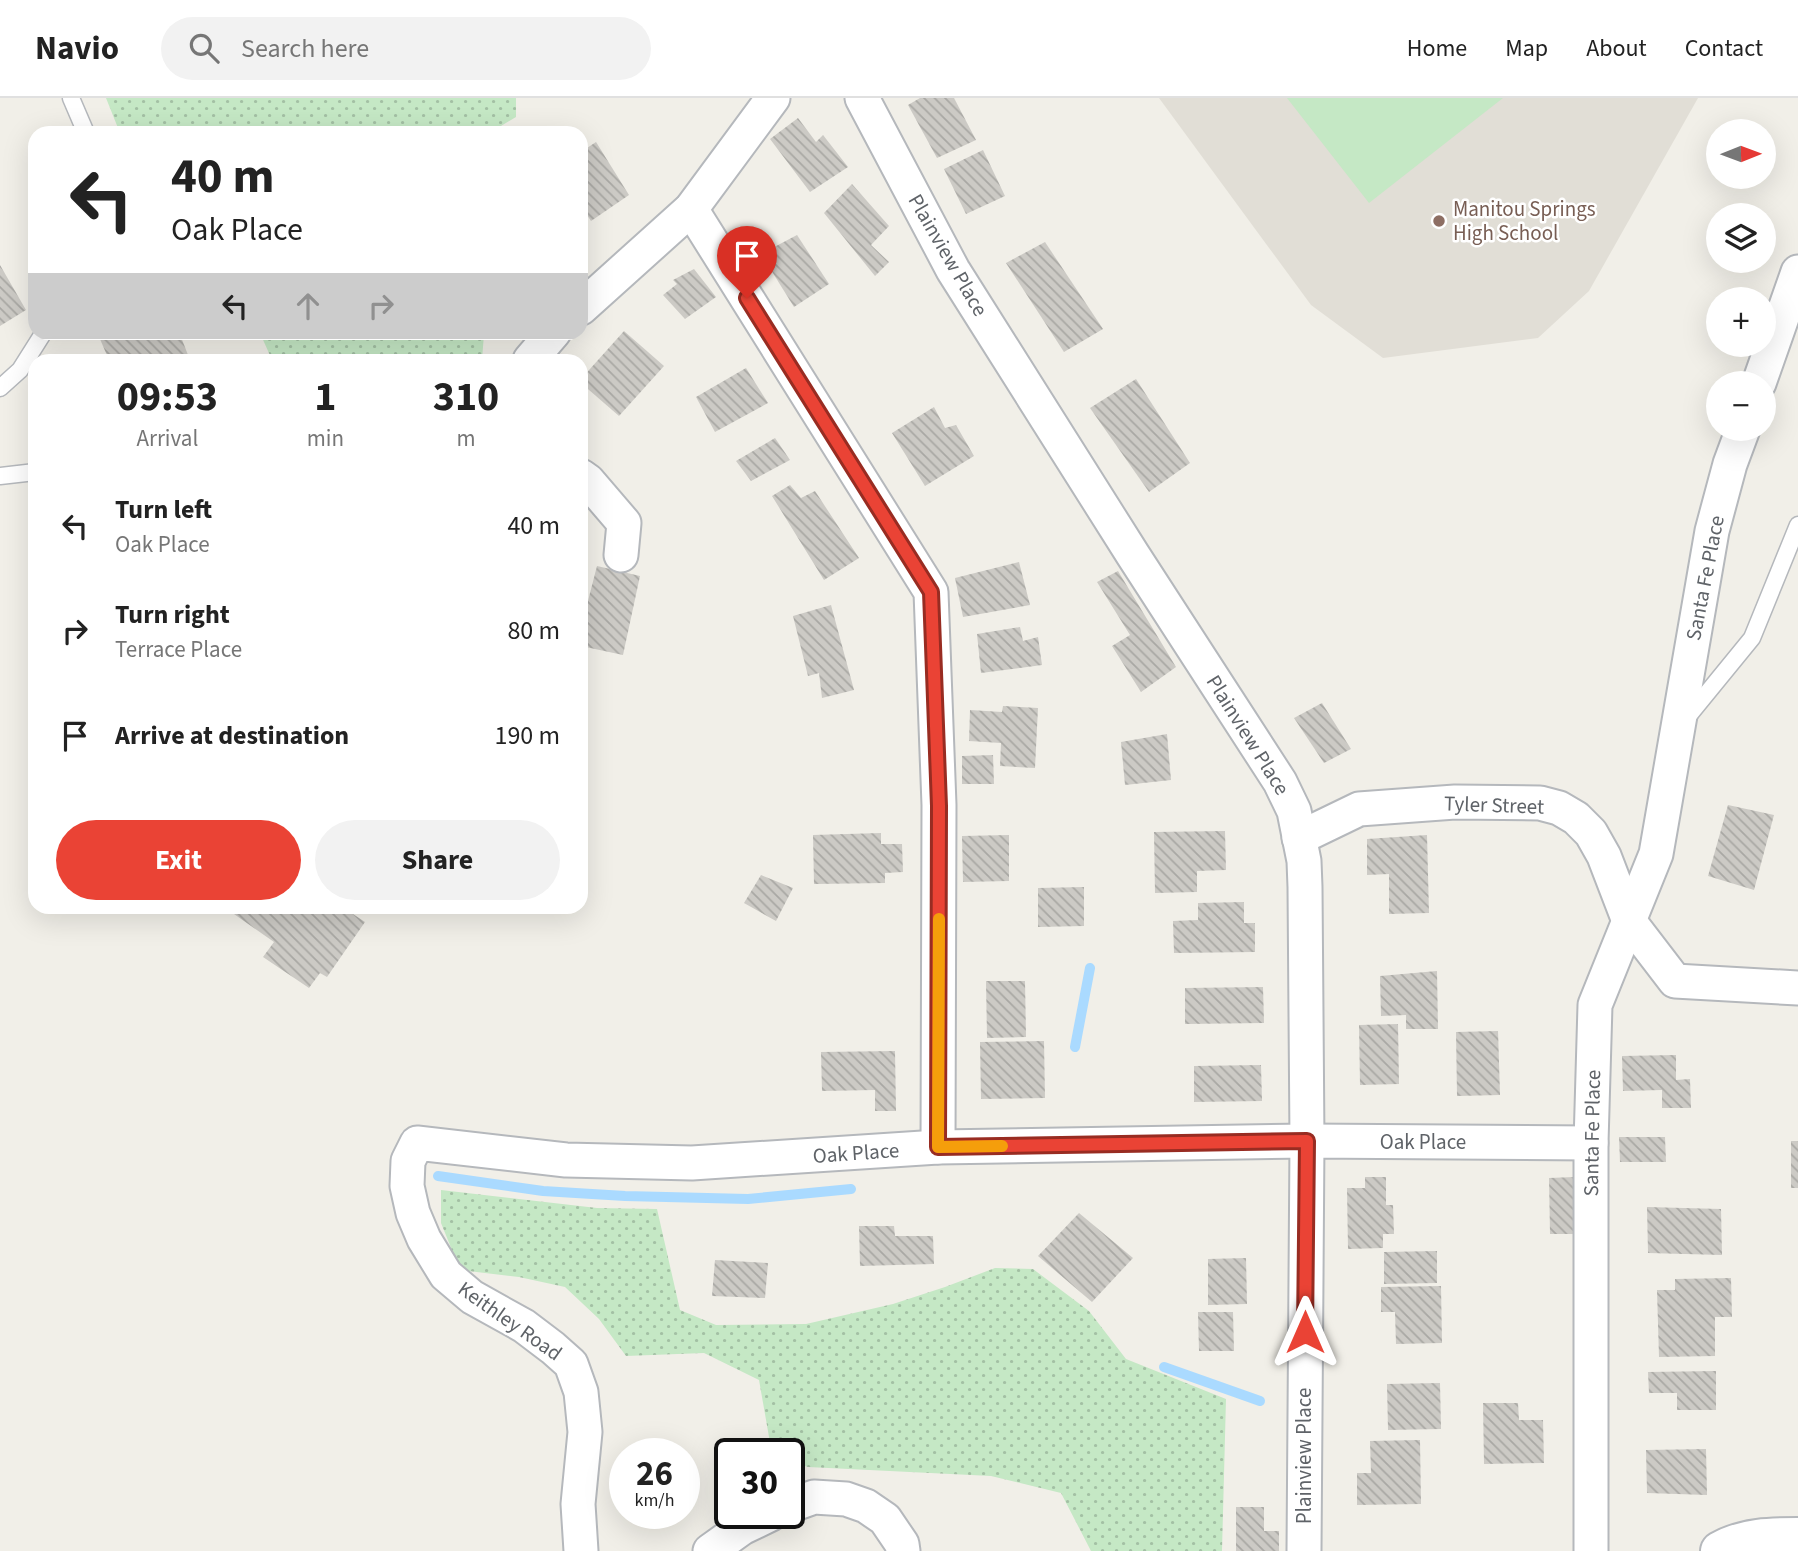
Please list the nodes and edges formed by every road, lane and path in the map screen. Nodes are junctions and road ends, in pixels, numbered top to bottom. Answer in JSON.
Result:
{"nodes":[{"id":1,"x":71,"y":98,"type":"edge"},
{"id":2,"x":773,"y":98,"type":"edge"},
{"id":3,"x":862,"y":98,"type":"edge"},
{"id":4,"x":83,"y":126,"type":"edge"},
{"id":5,"x":691,"y":209,"type":"junction"},
{"id":6,"x":1798,"y":272,"type":"edge"},
{"id":7,"x":588,"y":302,"type":"edge"},
{"id":8,"x":546,"y":340,"type":"edge"},
{"id":9,"x":535,"y":354,"type":"edge"},
{"id":10,"x":28,"y":363,"type":"edge"},
{"id":11,"x":1763,"y":371,"type":"edge"},
{"id":12,"x":0,"y":388,"type":"edge"},
{"id":13,"x":1739,"y":441,"type":"edge"},
{"id":14,"x":28,"y":473,"type":"edge"},
{"id":15,"x":0,"y":476,"type":"edge"},
{"id":16,"x":588,"y":481,"type":"edge"},
{"id":17,"x":1798,"y":525,"type":"edge"},
{"id":18,"x":621,"y":555,"type":"dead end"},
{"id":19,"x":1677,"y":730,"type":"junction"},
{"id":20,"x":1299,"y":838,"type":"junction"},
{"id":21,"x":1629,"y":921,"type":"junction"},
{"id":22,"x":1798,"y":988,"type":"edge"},
{"id":23,"x":1307,"y":1141,"type":"junction"},
{"id":24,"x":417,"y":1143,"type":"joint"},
{"id":25,"x":1591,"y":1143,"type":"junction"},
{"id":26,"x":938,"y":1147,"type":"junction"},
{"id":27,"x":805,"y":1500,"type":"edge"},
{"id":28,"x":741,"y":1529,"type":"edge"},
{"id":29,"x":1798,"y":1537,"type":"edge"},
{"id":30,"x":581,"y":1551,"type":"edge"},
{"id":31,"x":710,"y":1551,"type":"edge"},
{"id":32,"x":902,"y":1551,"type":"edge"},
{"id":33,"x":1304,"y":1551,"type":"edge"},
{"id":34,"x":1591,"y":1551,"type":"edge"},
{"id":35,"x":1720,"y":1551,"type":"edge"}],
"edges":[{"from":1,"to":4,"type":"lane"},
{"from":2,"to":5,"type":"street"},
{"from":3,"to":20,"type":"street","name":"Plainview Place"},
{"from":5,"to":7,"type":"street"},
{"from":5,"to":26,"type":"street"},
{"from":6,"to":11,"type":"street"},
{"from":8,"to":9,"type":"street"},
{"from":10,"to":12,"type":"lane"},
{"from":13,"to":19,"type":"street","name":"Santa Fe Place"},
{"from":14,"to":15,"type":"lane"},
{"from":16,"to":18,"type":"street"},
{"from":17,"to":19,"type":"lane","name":"Santa Fe Place"},
{"from":19,"to":21,"type":"street","name":"Santa Fe Place"},
{"from":20,"to":21,"type":"street","name":"Tyler Street"},
{"from":20,"to":23,"type":"street","name":"Plainview Place"},
{"from":21,"to":22,"type":"street"},
{"from":21,"to":25,"type":"street","name":"Santa Fe Place"},
{"from":23,"to":25,"type":"street","name":"Oak Place"},
{"from":23,"to":26,"type":"street","name":"Oak Place"},
{"from":23,"to":33,"type":"street","name":"Plainview Place"},
{"from":24,"to":26,"type":"street","name":"Oak Place"},
{"from":24,"to":30,"type":"street","name":"Keithley Road"},
{"from":25,"to":34,"type":"street","name":"Santa Fe Place"},
{"from":27,"to":32,"type":"street"},
{"from":28,"to":31,"type":"street"},
{"from":29,"to":35,"type":"street"}]}
